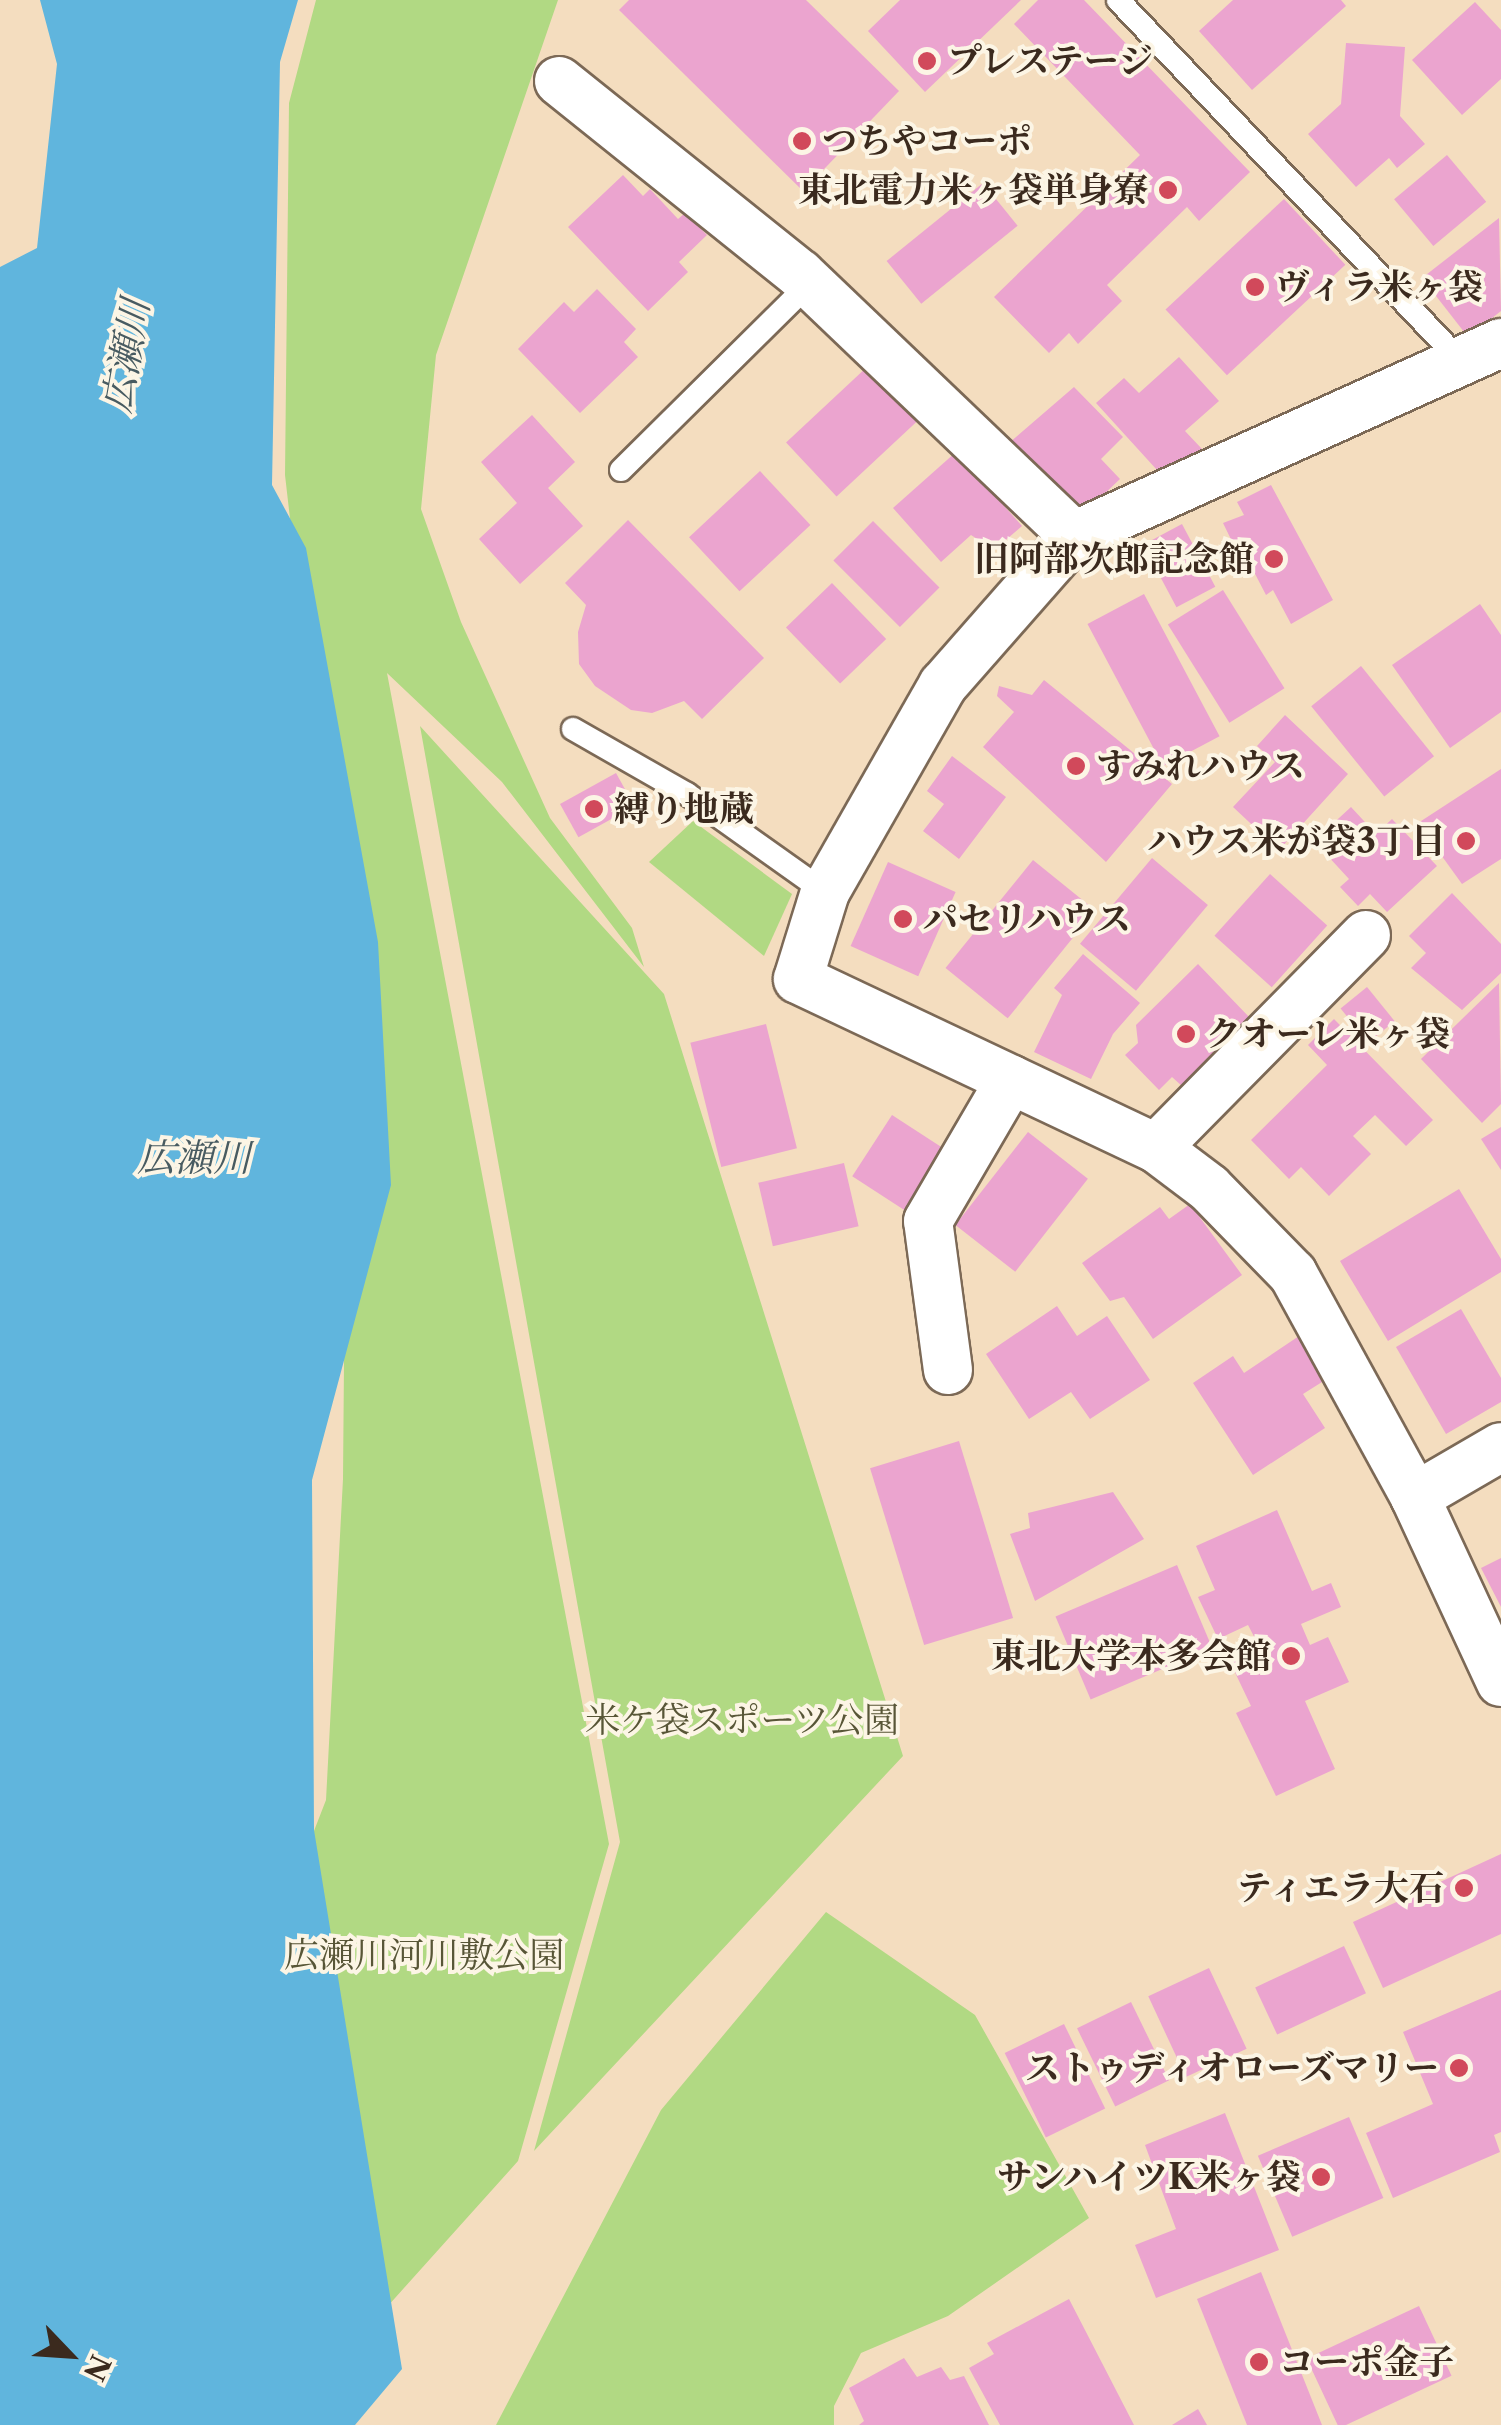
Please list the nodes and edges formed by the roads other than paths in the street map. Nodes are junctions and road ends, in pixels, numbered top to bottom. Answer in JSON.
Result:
{"nodes":[{"id":1,"x":1118,"y":0,"type":"edge"},
{"id":2,"x":559,"y":81,"type":"dead end"},
{"id":3,"x":810,"y":283,"type":"junction"},
{"id":4,"x":1482,"y":352,"type":"edge"},
{"id":5,"x":620,"y":470,"type":"dead end"},
{"id":6,"x":1074,"y":536,"type":"junction"},
{"id":7,"x":573,"y":729,"type":"dead end"},
{"id":8,"x":825,"y":892,"type":"junction"},
{"id":9,"x":1366,"y":934,"type":"dead end"},
{"id":10,"x":1012,"y":1080,"type":"junction"},
{"id":11,"x":1156,"y":1148,"type":"junction"},
{"id":12,"x":948,"y":1370,"type":"dead end"},
{"id":13,"x":1501,"y":1447,"type":"edge"},
{"id":14,"x":1415,"y":1498,"type":"junction"},
{"id":15,"x":1501,"y":1682,"type":"edge"}],
"edges":[{"from":1,"to":4,"type":"lane"},
{"from":2,"to":3,"type":"street"},
{"from":3,"to":5,"type":"lane"},
{"from":3,"to":6,"type":"street"},
{"from":4,"to":6,"type":"street"},
{"from":6,"to":8,"type":"street"},
{"from":7,"to":8,"type":"lane"},
{"from":8,"to":10,"type":"street"},
{"from":9,"to":11,"type":"street"},
{"from":10,"to":11,"type":"street"},
{"from":10,"to":12,"type":"street"},
{"from":11,"to":14,"type":"street"},
{"from":13,"to":14,"type":"street"},
{"from":14,"to":15,"type":"street"}]}
